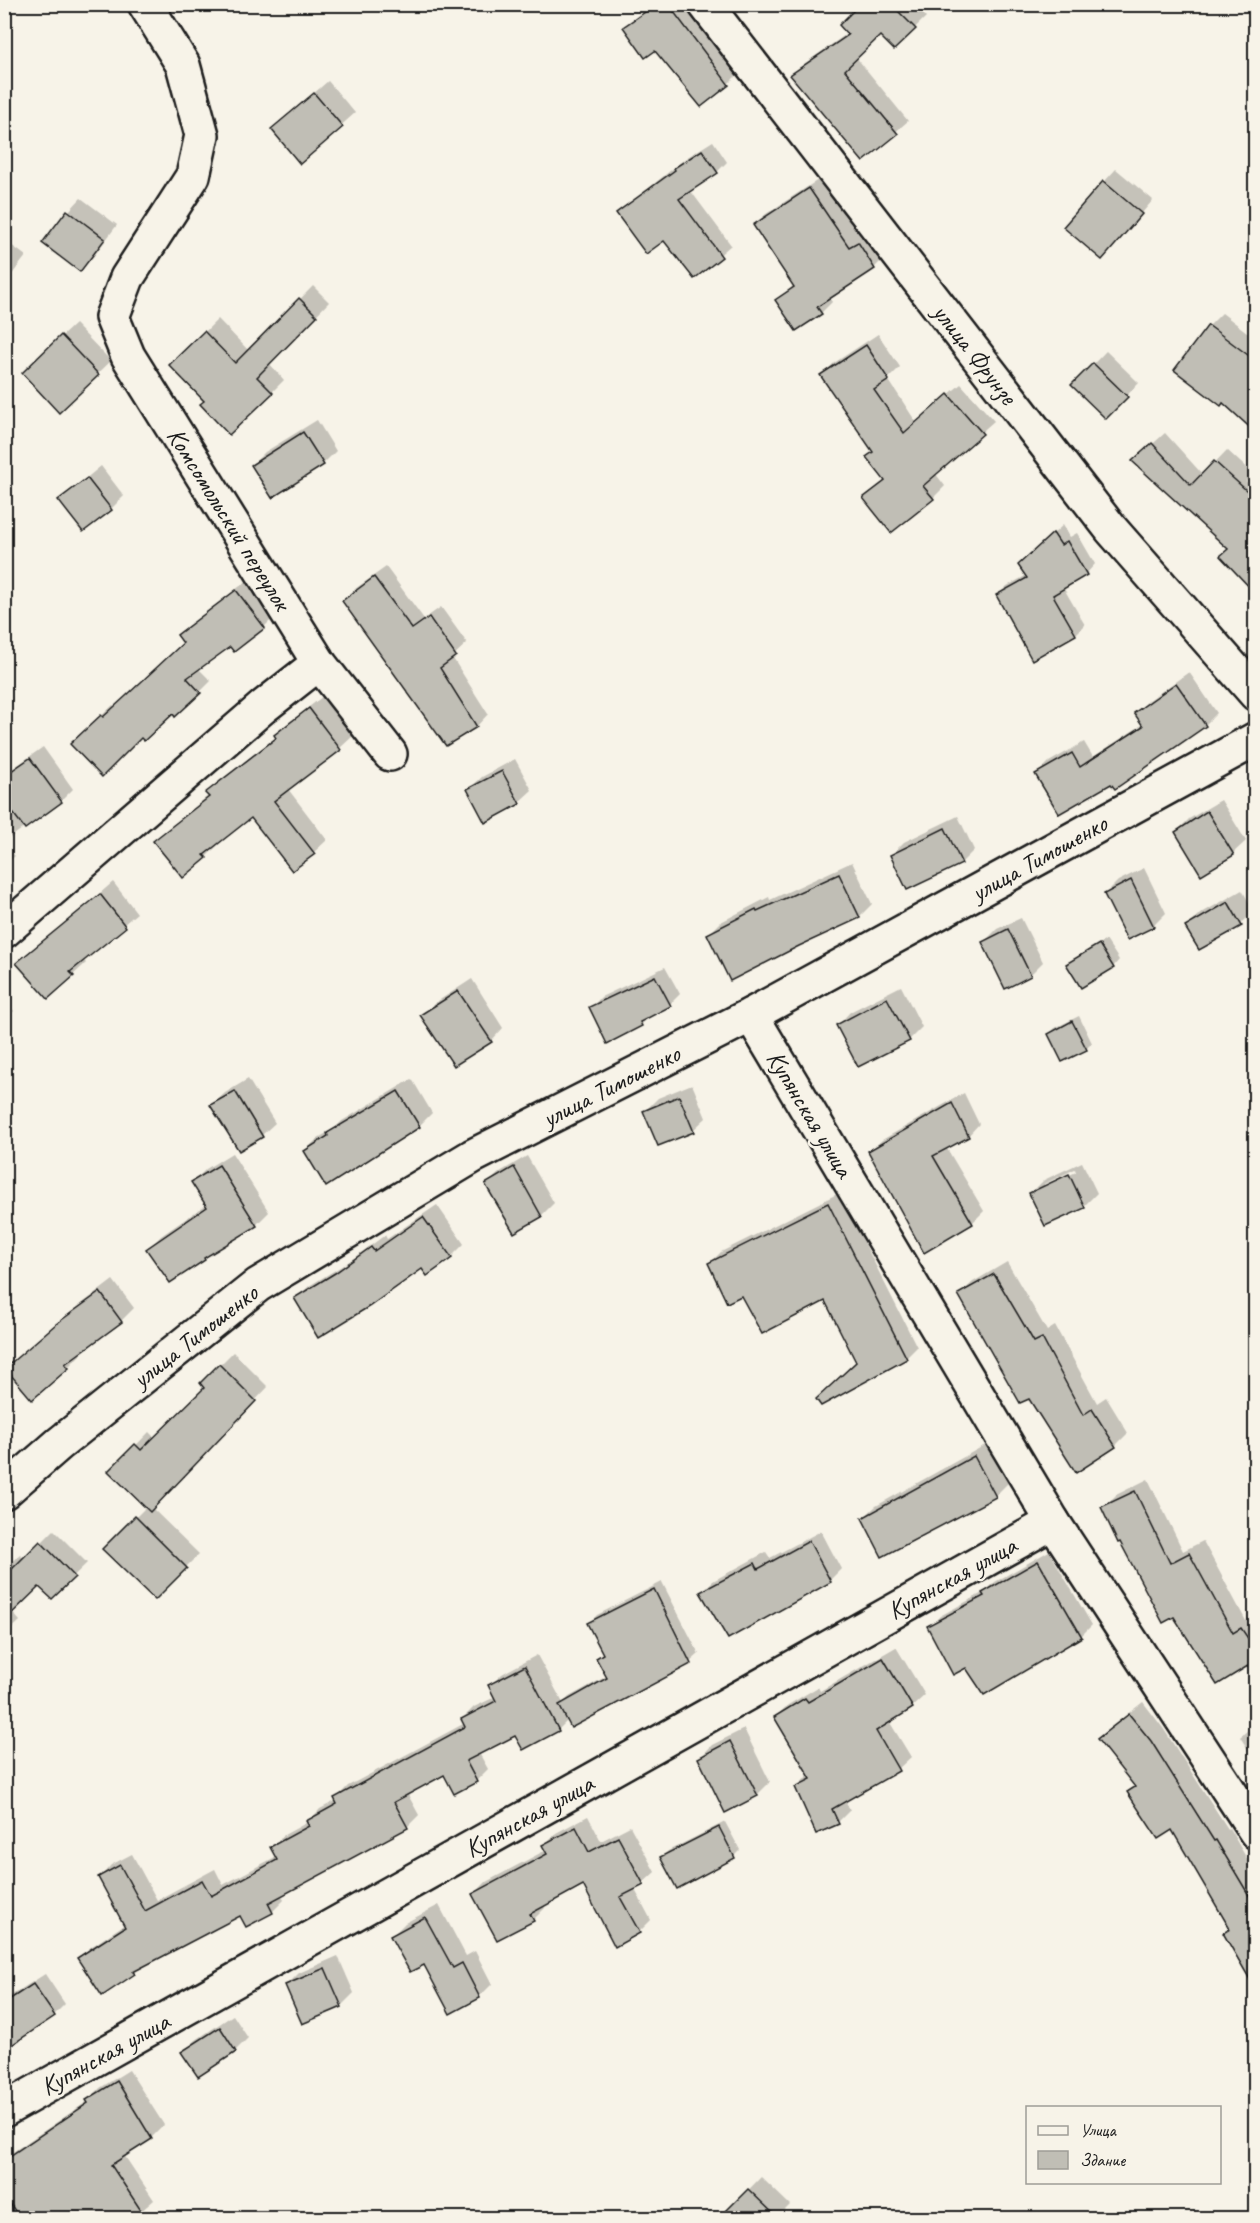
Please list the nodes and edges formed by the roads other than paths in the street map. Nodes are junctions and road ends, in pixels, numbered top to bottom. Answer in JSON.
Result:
{"nodes":[{"id":1,"x":145,"y":4,"type":"edge"},
{"id":2,"x":705,"y":4,"type":"edge"},
{"id":3,"x":319,"y":663,"type":"junction"},
{"id":4,"x":1256,"y":694,"type":"edge"},
{"id":5,"x":1256,"y":739,"type":"edge"},
{"id":6,"x":390,"y":754,"type":"dead end"},
{"id":7,"x":4,"y":931,"type":"edge"},
{"id":8,"x":752,"y":1015,"type":"junction"},
{"id":9,"x":4,"y":1492,"type":"edge"},
{"id":10,"x":1053,"y":1522,"type":"junction"},
{"id":11,"x":1256,"y":1832,"type":"edge"},
{"id":12,"x":4,"y":2110,"type":"edge"}],
"edges":[{"from":1,"to":3,"type":"street","name":"Комсомольский переулок"},
{"from":2,"to":4,"type":"street","name":"улица Фрунзе"},
{"from":3,"to":6,"type":"street","name":"Комсомольский переулок"},
{"from":3,"to":7,"type":"street"},
{"from":5,"to":8,"type":"street","name":"улица Тимошенко"},
{"from":8,"to":9,"type":"street","name":"улица Тимошенко"},
{"from":8,"to":10,"type":"street","name":"Купянская улица"},
{"from":10,"to":11,"type":"street","name":"Купянская улица"},
{"from":10,"to":12,"type":"street","name":"Купянская улица"}]}
